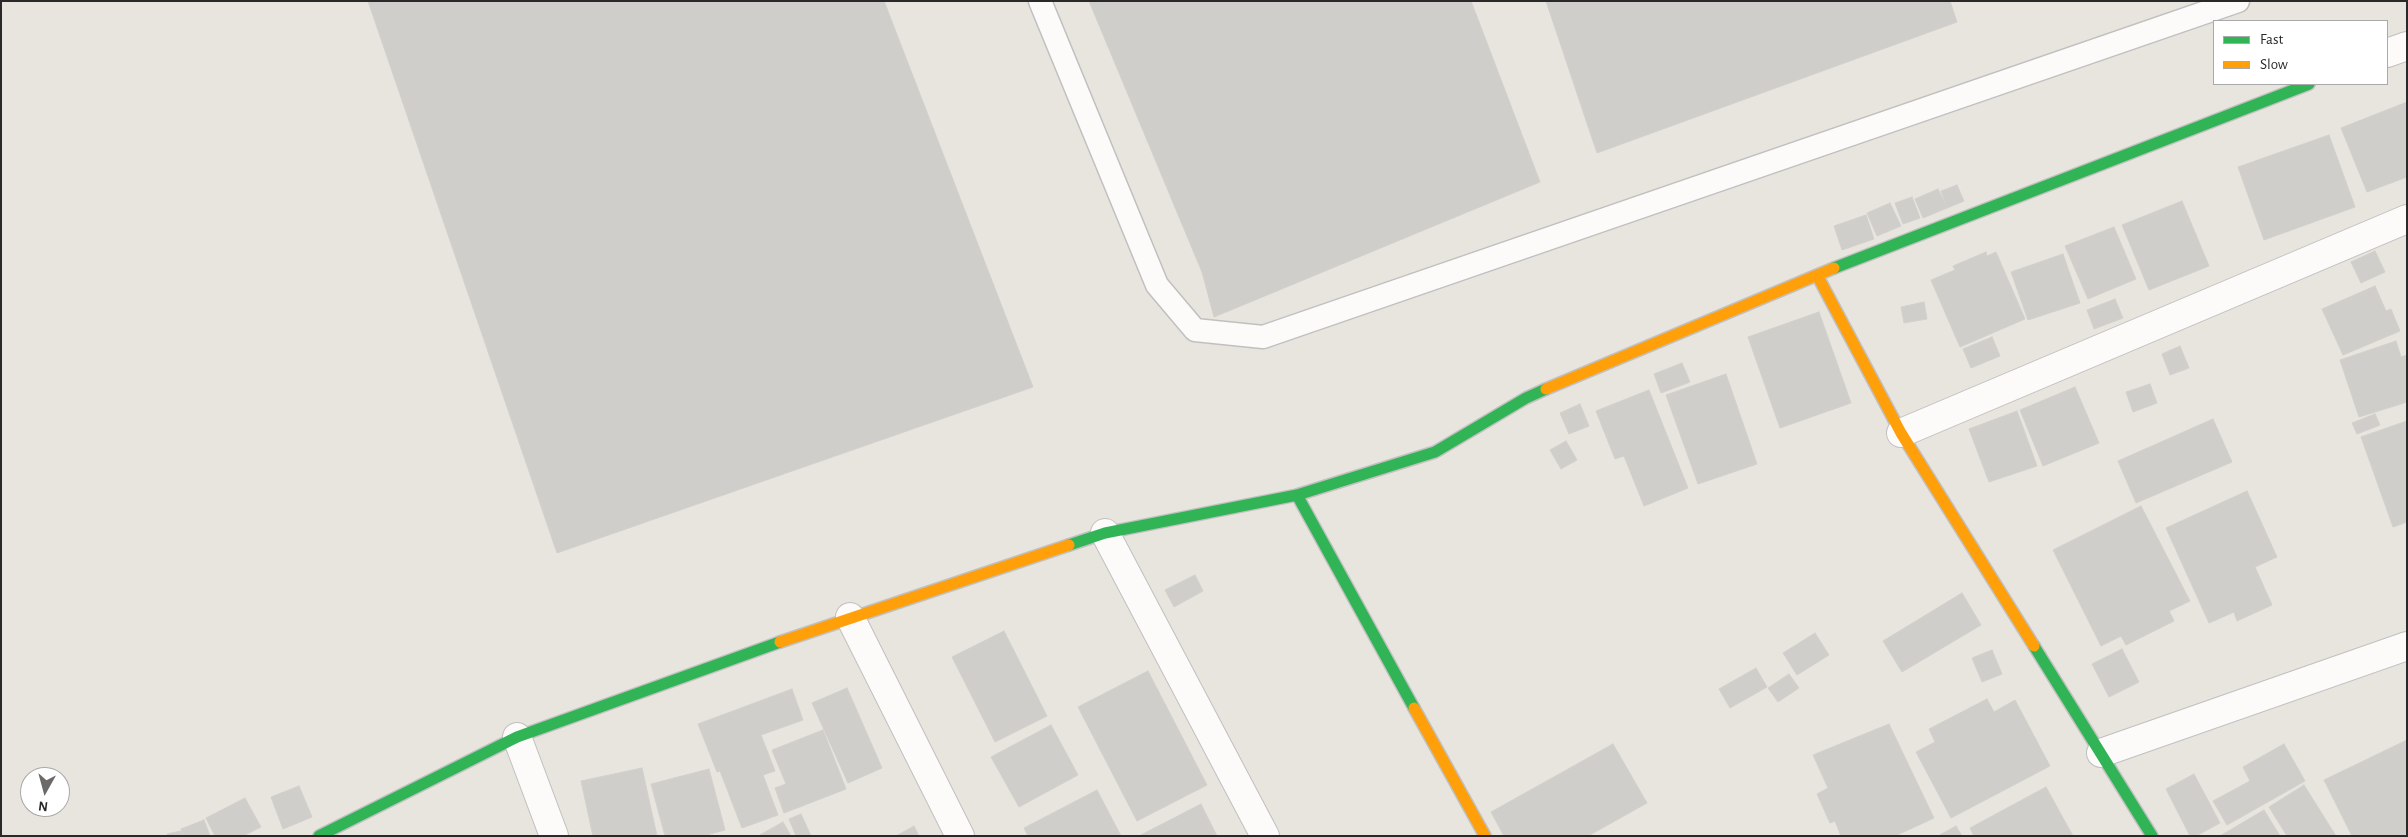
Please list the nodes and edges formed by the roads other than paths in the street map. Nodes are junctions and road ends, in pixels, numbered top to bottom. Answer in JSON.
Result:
{"nodes":[{"id":1,"x":1040,"y":1,"type":"edge"},
{"id":2,"x":2238,"y":1,"type":"edge"},
{"id":3,"x":2407,"y":46,"type":"edge"},
{"id":4,"x":2388,"y":54,"type":"edge"},
{"id":5,"x":2306,"y":85,"type":"edge"},
{"id":6,"x":2407,"y":219,"type":"edge"},
{"id":7,"x":1817,"y":274,"type":"junction"},
{"id":8,"x":1901,"y":433,"type":"junction"},
{"id":9,"x":1297,"y":495,"type":"junction"},
{"id":10,"x":1105,"y":532,"type":"junction"},
{"id":11,"x":850,"y":617,"type":"junction"},
{"id":12,"x":2407,"y":646,"type":"edge"},
{"id":13,"x":517,"y":736,"type":"junction"},
{"id":14,"x":2101,"y":753,"type":"junction"},
{"id":15,"x":319,"y":836,"type":"edge"},
{"id":16,"x":554,"y":836,"type":"edge"},
{"id":17,"x":960,"y":836,"type":"edge"},
{"id":18,"x":1265,"y":836,"type":"edge"},
{"id":19,"x":1485,"y":836,"type":"edge"},
{"id":20,"x":2152,"y":836,"type":"edge"}],
"edges":[{"from":1,"to":2,"type":"lane"},
{"from":3,"to":4,"type":"street"},
{"from":5,"to":7,"type":"street"},
{"from":6,"to":8,"type":"street"},
{"from":7,"to":8,"type":"street"},
{"from":7,"to":9,"type":"street"},
{"from":8,"to":14,"type":"street"},
{"from":9,"to":10,"type":"street"},
{"from":9,"to":19,"type":"street"},
{"from":10,"to":11,"type":"street"},
{"from":10,"to":18,"type":"street"},
{"from":11,"to":13,"type":"street"},
{"from":11,"to":17,"type":"street"},
{"from":12,"to":14,"type":"street"},
{"from":13,"to":15,"type":"street"},
{"from":13,"to":16,"type":"street"},
{"from":14,"to":20,"type":"street"}]}
